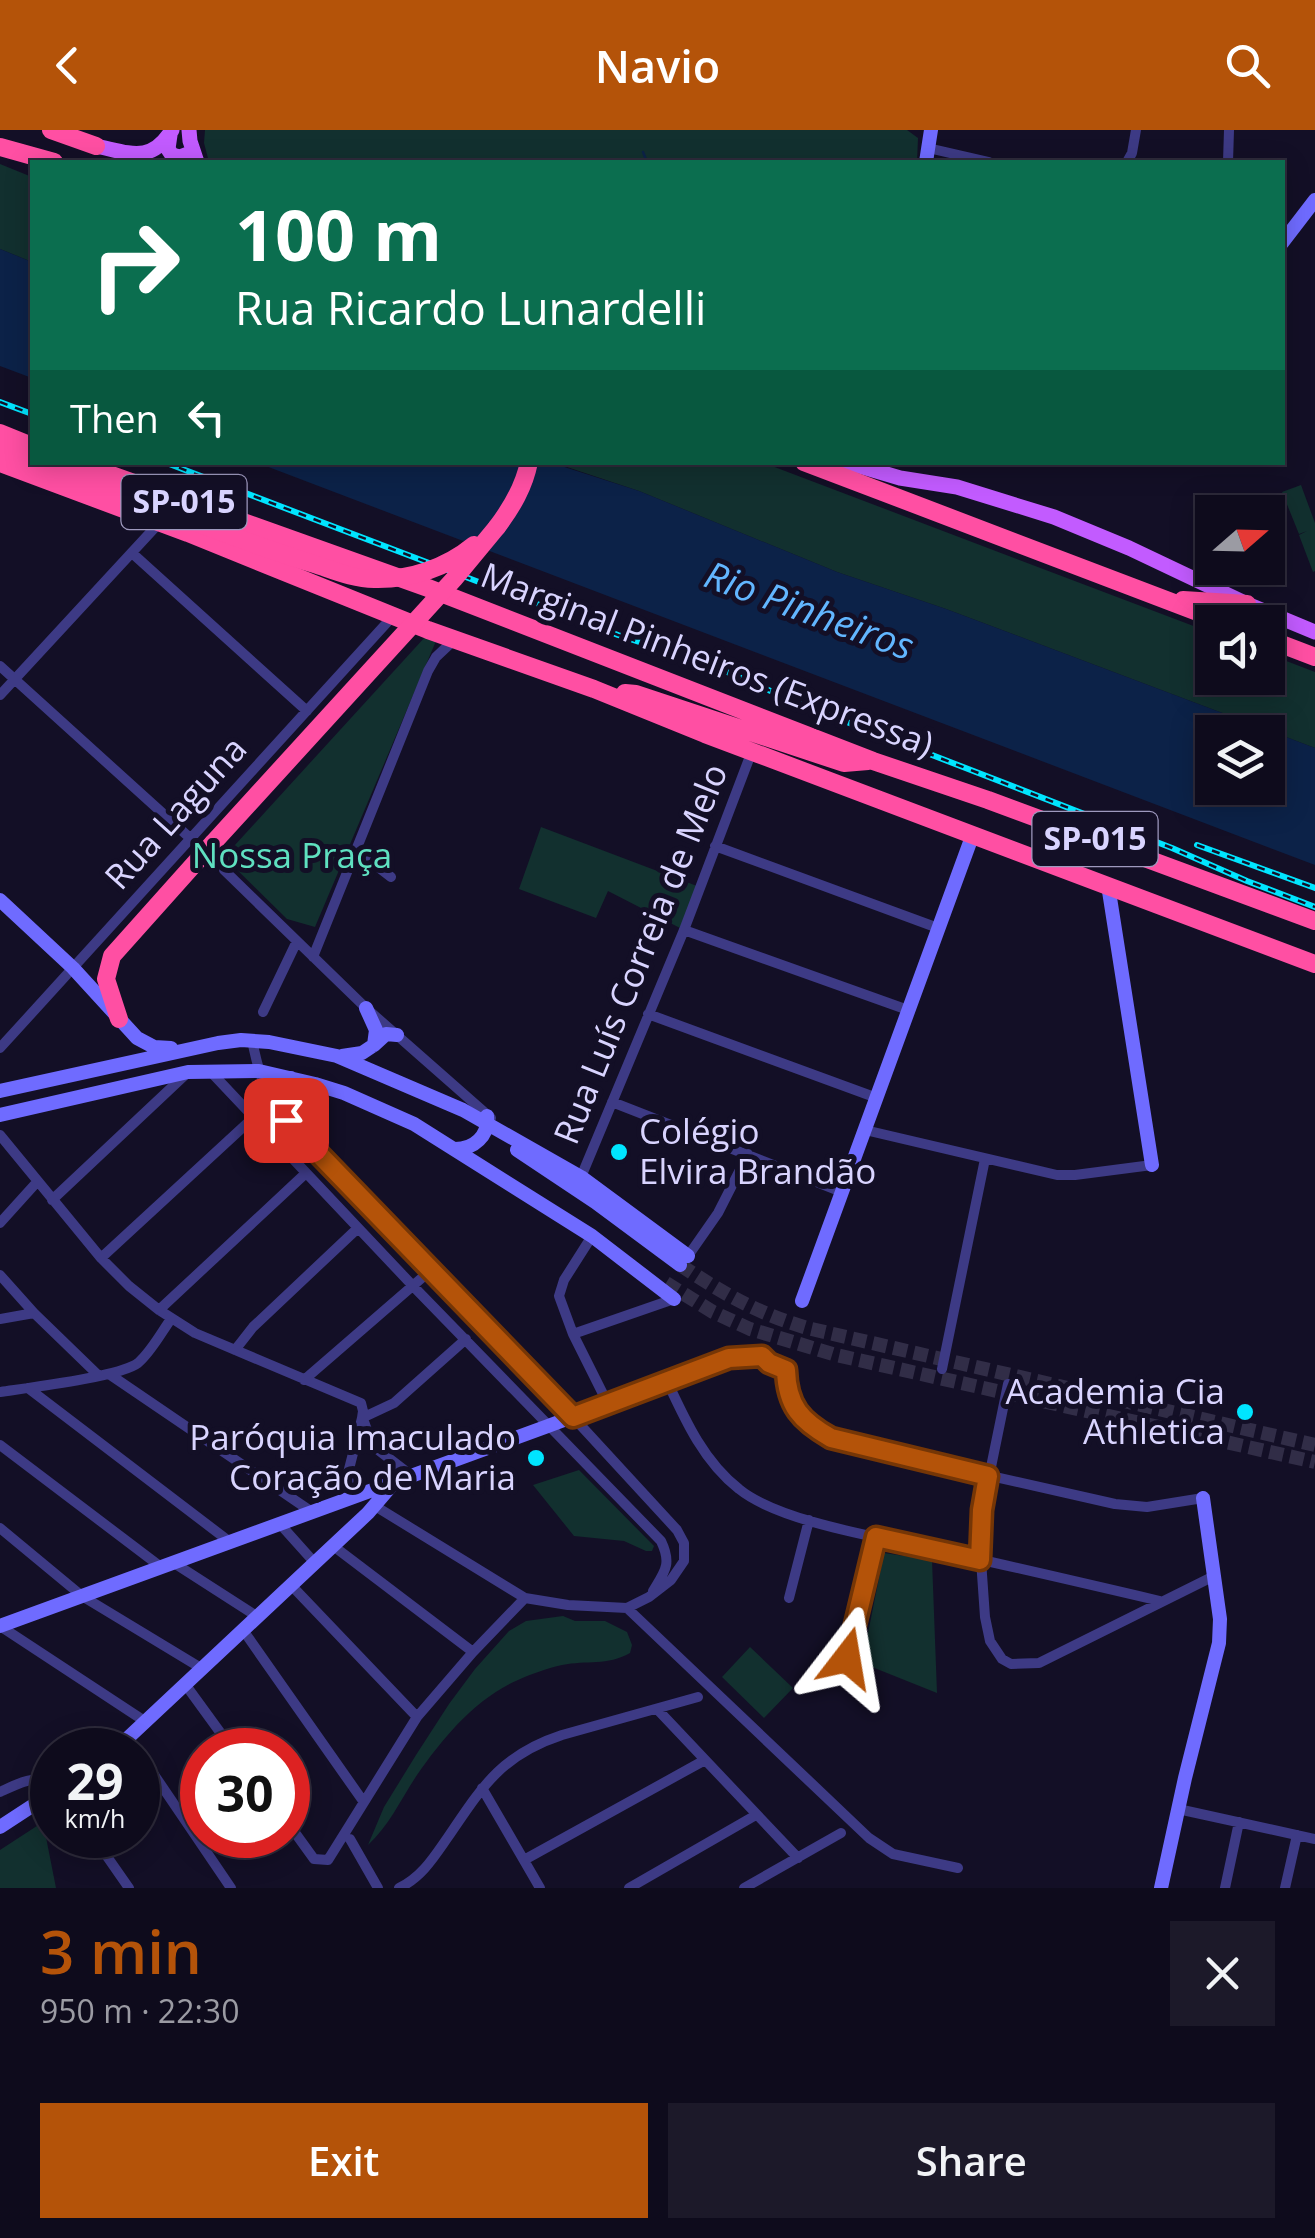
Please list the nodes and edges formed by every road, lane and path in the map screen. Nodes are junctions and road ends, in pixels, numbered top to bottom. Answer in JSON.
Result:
{"nodes":[{"id":1,"x":51,"y":130,"type":"edge"},
{"id":2,"x":189,"y":130,"type":"edge"},
{"id":3,"x":930,"y":130,"type":"edge"},
{"id":4,"x":1136,"y":130,"type":"edge"},
{"id":5,"x":1228,"y":130,"type":"edge"},
{"id":6,"x":171,"y":131,"type":"edge"},
{"id":7,"x":96,"y":146,"type":"junction"},
{"id":8,"x":0,"y":150,"type":"edge"},
{"id":9,"x":927,"y":155,"type":"edge"},
{"id":10,"x":195,"y":157,"type":"edge"},
{"id":11,"x":45,"y":160,"type":"edge"},
{"id":12,"x":134,"y":160,"type":"edge"},
{"id":13,"x":972,"y":160,"type":"edge"},
{"id":14,"x":1129,"y":160,"type":"edge"},
{"id":15,"x":1228,"y":160,"type":"edge"},
{"id":16,"x":30,"y":167,"type":"edge"},
{"id":17,"x":1315,"y":200,"type":"edge"},
{"id":18,"x":1285,"y":238,"type":"edge"},
{"id":19,"x":0,"y":433,"type":"edge"},
{"id":20,"x":30,"y":445,"type":"edge"},
{"id":21,"x":0,"y":448,"type":"edge"},
{"id":22,"x":30,"y":460,"type":"edge"},
{"id":23,"x":0,"y":462,"type":"edge"},
{"id":24,"x":43,"y":465,"type":"edge"},
{"id":25,"x":83,"y":465,"type":"edge"},
{"id":26,"x":529,"y":465,"type":"edge"},
{"id":27,"x":812,"y":465,"type":"edge"},
{"id":28,"x":856,"y":465,"type":"edge"},
{"id":29,"x":160,"y":522,"type":"junction"},
{"id":30,"x":497,"y":527,"type":"junction"},
{"id":31,"x":132,"y":553,"type":"junction"},
{"id":32,"x":1161,"y":598,"type":"junction"},
{"id":33,"x":1247,"y":604,"type":"junction"},
{"id":34,"x":1195,"y":611,"type":"edge"},
{"id":35,"x":394,"y":616,"type":"junction"},
{"id":36,"x":1315,"y":632,"type":"edge"},
{"id":37,"x":456,"y":638,"type":"junction"},
{"id":38,"x":1285,"y":646,"type":"edge"},
{"id":39,"x":1315,"y":657,"type":"edge"},
{"id":40,"x":0,"y":666,"type":"edge"},
{"id":41,"x":14,"y":679,"type":"junction"},
{"id":42,"x":594,"y":689,"type":"junction"},
{"id":43,"x":0,"y":695,"type":"edge"},
{"id":44,"x":307,"y":710,"type":"junction"},
{"id":45,"x":752,"y":752,"type":"junction"},
{"id":46,"x":874,"y":761,"type":"junction"},
{"id":47,"x":973,"y":834,"type":"junction"},
{"id":48,"x":190,"y":838,"type":"junction"},
{"id":49,"x":715,"y":846,"type":"junction"},
{"id":50,"x":356,"y":850,"type":"junction"},
{"id":51,"x":224,"y":870,"type":"dead end"},
{"id":52,"x":391,"y":877,"type":"dead end"},
{"id":53,"x":1108,"y":885,"type":"junction"},
{"id":54,"x":0,"y":900,"type":"edge"},
{"id":55,"x":1315,"y":921,"type":"edge"},
{"id":56,"x":938,"y":928,"type":"junction"},
{"id":57,"x":684,"y":930,"type":"junction"},
{"id":58,"x":297,"y":941,"type":"junction"},
{"id":59,"x":314,"y":956,"type":"junction"},
{"id":60,"x":1315,"y":964,"type":"edge"},
{"id":61,"x":73,"y":968,"type":"junction"},
{"id":62,"x":366,"y":1008,"type":"junction"},
{"id":63,"x":908,"y":1010,"type":"junction"},
{"id":64,"x":263,"y":1012,"type":"dead end"},
{"id":65,"x":648,"y":1014,"type":"junction"},
{"id":66,"x":119,"y":1019,"type":"junction"},
{"id":67,"x":397,"y":1035,"type":"junction"},
{"id":68,"x":252,"y":1040,"type":"junction"},
{"id":69,"x":374,"y":1045,"type":"junction"},
{"id":70,"x":0,"y":1048,"type":"edge"},
{"id":71,"x":187,"y":1048,"type":"junction"},
{"id":72,"x":337,"y":1056,"type":"junction"},
{"id":73,"x":210,"y":1071,"type":"junction"},
{"id":74,"x":259,"y":1071,"type":"junction"},
{"id":75,"x":188,"y":1072,"type":"junction"},
{"id":76,"x":291,"y":1078,"type":"junction"},
{"id":77,"x":0,"y":1091,"type":"edge"},
{"id":78,"x":877,"y":1098,"type":"junction"},
{"id":79,"x":612,"y":1102,"type":"junction"},
{"id":80,"x":0,"y":1115,"type":"edge"},
{"id":81,"x":254,"y":1118,"type":"junction"},
{"id":82,"x":286,"y":1120,"type":"junction"},
{"id":83,"x":487,"y":1122,"type":"junction"},
{"id":84,"x":864,"y":1130,"type":"junction"},
{"id":85,"x":0,"y":1135,"type":"edge"},
{"id":86,"x":454,"y":1149,"type":"junction"},
{"id":87,"x":748,"y":1154,"type":"junction"},
{"id":88,"x":985,"y":1159,"type":"junction"},
{"id":89,"x":1152,"y":1165,"type":"joint"},
{"id":90,"x":306,"y":1173,"type":"junction"},
{"id":91,"x":494,"y":1173,"type":"junction"},
{"id":92,"x":581,"y":1177,"type":"junction"},
{"id":93,"x":37,"y":1182,"type":"junction"},
{"id":94,"x":842,"y":1192,"type":"junction"},
{"id":95,"x":52,"y":1200,"type":"junction"},
{"id":96,"x":0,"y":1223,"type":"edge"},
{"id":97,"x":358,"y":1228,"type":"junction"},
{"id":98,"x":592,"y":1236,"type":"junction"},
{"id":99,"x":101,"y":1258,"type":"junction"},
{"id":100,"x":684,"y":1261,"type":"junction"},
{"id":101,"x":431,"y":1270,"type":"junction"},
{"id":102,"x":0,"y":1275,"type":"edge"},
{"id":103,"x":666,"y":1283,"type":"tunnel mouth"},
{"id":104,"x":413,"y":1286,"type":"junction"},
{"id":105,"x":674,"y":1299,"type":"joint"},
{"id":106,"x":802,"y":1301,"type":"dead end"},
{"id":107,"x":159,"y":1310,"type":"junction"},
{"id":108,"x":34,"y":1314,"type":"junction"},
{"id":109,"x":0,"y":1319,"type":"edge"},
{"id":110,"x":171,"y":1319,"type":"junction"},
{"id":111,"x":573,"y":1334,"type":"junction"},
{"id":112,"x":466,"y":1339,"type":"junction"},
{"id":113,"x":235,"y":1350,"type":"junction"},
{"id":114,"x":786,"y":1370,"type":"joint"},
{"id":115,"x":942,"y":1370,"type":"dead end"},
{"id":116,"x":104,"y":1374,"type":"junction"},
{"id":117,"x":304,"y":1380,"type":"junction"},
{"id":118,"x":667,"y":1382,"type":"junction"},
{"id":119,"x":1008,"y":1384,"type":"dead end"},
{"id":120,"x":28,"y":1388,"type":"junction"},
{"id":121,"x":0,"y":1392,"type":"edge"},
{"id":122,"x":608,"y":1404,"type":"junction"},
{"id":123,"x":573,"y":1417,"type":"junction"},
{"id":124,"x":362,"y":1418,"type":"junction"},
{"id":125,"x":548,"y":1426,"type":"junction"},
{"id":126,"x":0,"y":1445,"type":"edge"},
{"id":127,"x":354,"y":1446,"type":"junction"},
{"id":128,"x":373,"y":1446,"type":"junction"},
{"id":129,"x":412,"y":1476,"type":"junction"},
{"id":130,"x":988,"y":1476,"type":"junction"},
{"id":131,"x":394,"y":1482,"type":"junction"},
{"id":132,"x":352,"y":1498,"type":"junction"},
{"id":133,"x":1204,"y":1498,"type":"joint"},
{"id":134,"x":375,"y":1506,"type":"junction"},
{"id":135,"x":312,"y":1512,"type":"junction"},
{"id":136,"x":809,"y":1520,"type":"junction"},
{"id":137,"x":279,"y":1523,"type":"junction"},
{"id":138,"x":354,"y":1526,"type":"junction"},
{"id":139,"x":0,"y":1528,"type":"edge"},
{"id":140,"x":876,"y":1537,"type":"junction"},
{"id":141,"x":684,"y":1541,"type":"junction"},
{"id":142,"x":230,"y":1542,"type":"junction"},
{"id":143,"x":332,"y":1545,"type":"junction"},
{"id":144,"x":666,"y":1552,"type":"junction"},
{"id":145,"x":980,"y":1560,"type":"junction"},
{"id":146,"x":314,"y":1562,"type":"junction"},
{"id":147,"x":167,"y":1565,"type":"junction"},
{"id":148,"x":669,"y":1574,"type":"junction"},
{"id":149,"x":1214,"y":1576,"type":"junction"},
{"id":150,"x":291,"y":1585,"type":"junction"},
{"id":151,"x":82,"y":1596,"type":"junction"},
{"id":152,"x":525,"y":1598,"type":"junction"},
{"id":153,"x":789,"y":1598,"type":"dead end"},
{"id":154,"x":1160,"y":1601,"type":"junction"},
{"id":155,"x":627,"y":1608,"type":"junction"},
{"id":156,"x":258,"y":1616,"type":"junction"},
{"id":157,"x":0,"y":1626,"type":"edge"},
{"id":158,"x":243,"y":1630,"type":"junction"},
{"id":159,"x":473,"y":1652,"type":"junction"},
{"id":160,"x":847,"y":1658,"type":"dead end"},
{"id":161,"x":201,"y":1668,"type":"junction"},
{"id":162,"x":185,"y":1684,"type":"junction"},
{"id":163,"x":698,"y":1696,"type":"dead end"},
{"id":164,"x":657,"y":1709,"type":"junction"},
{"id":165,"x":417,"y":1717,"type":"junction"},
{"id":166,"x":146,"y":1722,"type":"junction"},
{"id":167,"x":143,"y":1728,"type":"edge"},
{"id":168,"x":217,"y":1728,"type":"edge"},
{"id":169,"x":704,"y":1760,"type":"junction"},
{"id":170,"x":30,"y":1780,"type":"edge"},
{"id":171,"x":160,"y":1784,"type":"edge"},
{"id":172,"x":482,"y":1788,"type":"junction"},
{"id":173,"x":0,"y":1792,"type":"edge"},
{"id":174,"x":363,"y":1800,"type":"junction"},
{"id":175,"x":30,"y":1807,"type":"edge"},
{"id":176,"x":1178,"y":1809,"type":"junction"},
{"id":177,"x":756,"y":1815,"type":"junction"},
{"id":178,"x":1239,"y":1822,"type":"junction"},
{"id":179,"x":0,"y":1827,"type":"edge"},
{"id":180,"x":841,"y":1833,"type":"dead end"},
{"id":181,"x":1297,"y":1834,"type":"junction"},
{"id":182,"x":350,"y":1839,"type":"dead end"},
{"id":183,"x":1315,"y":1839,"type":"edge"},
{"id":184,"x":310,"y":1854,"type":"edge"},
{"id":185,"x":108,"y":1858,"type":"edge"},
{"id":186,"x":798,"y":1858,"type":"junction"},
{"id":187,"x":524,"y":1860,"type":"junction"},
{"id":188,"x":958,"y":1868,"type":"dead end"},
{"id":189,"x":129,"y":1888,"type":"edge"},
{"id":190,"x":231,"y":1888,"type":"edge"},
{"id":191,"x":378,"y":1888,"type":"edge"},
{"id":192,"x":400,"y":1888,"type":"edge"},
{"id":193,"x":540,"y":1888,"type":"edge"},
{"id":194,"x":629,"y":1888,"type":"edge"},
{"id":195,"x":744,"y":1888,"type":"edge"},
{"id":196,"x":1161,"y":1888,"type":"edge"},
{"id":197,"x":1225,"y":1888,"type":"edge"},
{"id":198,"x":1285,"y":1888,"type":"edge"}],
"edges":[{"from":1,"to":7,"type":"highway"},
{"from":2,"to":10,"type":"main road"},
{"from":3,"to":9,"type":"street"},
{"from":4,"to":14,"type":"street"},
{"from":5,"to":15,"type":"street"},
{"from":6,"to":7,"type":"main road"},
{"from":6,"to":10,"type":"main road"},
{"from":7,"to":12,"type":"main road"},
{"from":8,"to":11,"type":"highway"},
{"from":8,"to":16,"type":"highway"},
{"from":9,"to":13,"type":"street"},
{"from":17,"to":18,"type":"street"},
{"from":19,"to":20,"type":"highway"},
{"from":21,"to":22,"type":"highway"},
{"from":23,"to":29,"type":"highway"},
{"from":24,"to":30,"type":"highway","bridge":true},
{"from":25,"to":46,"type":"highway","name":"Marginal Pinheiros (Expressa)","number":"SP-015"},
{"from":26,"to":30,"type":"highway"},
{"from":27,"to":32,"type":"highway"},
{"from":28,"to":33,"type":"main road"},
{"from":29,"to":31,"type":"street"},
{"from":29,"to":35,"type":"highway"},
{"from":30,"to":66,"type":"highway","bridge":true},
{"from":31,"to":41,"type":"street"},
{"from":31,"to":44,"type":"street"},
{"from":32,"to":33,"type":"highway"},
{"from":32,"to":34,"type":"highway"},
{"from":33,"to":36,"type":"main road"},
{"from":35,"to":37,"type":"highway"},
{"from":35,"to":44,"type":"street","name":"Rua Laguna"},
{"from":37,"to":42,"type":"highway"},
{"from":37,"to":50,"type":"street"},
{"from":38,"to":39,"type":"highway"},
{"from":40,"to":41,"type":"street"},
{"from":41,"to":43,"type":"street"},
{"from":41,"to":48,"type":"street"},
{"from":42,"to":45,"type":"highway"},
{"from":42,"to":46,"type":"highway"},
{"from":44,"to":48,"type":"street","name":"Rua Laguna"},
{"from":45,"to":47,"type":"highway"},
{"from":45,"to":49,"type":"street","name":"Rua Luís Correia de Melo"},
{"from":46,"to":55,"type":"highway","name":"Marginal Pinheiros (Expressa)","number":"SP-015"},
{"from":47,"to":53,"type":"highway"},
{"from":47,"to":56,"type":"street"},
{"from":48,"to":61,"type":"street","name":"Rua Laguna"},
{"from":49,"to":56,"type":"street"},
{"from":49,"to":57,"type":"street","name":"Rua Luís Correia de Melo"},
{"from":50,"to":52,"type":"street"},
{"from":50,"to":59,"type":"street"},
{"from":51,"to":58,"type":"street"},
{"from":53,"to":60,"type":"highway"},
{"from":53,"to":89,"type":"street"},
{"from":54,"to":61,"type":"street"},
{"from":56,"to":63,"type":"street"},
{"from":57,"to":63,"type":"street"},
{"from":57,"to":65,"type":"street","name":"Rua Luís Correia de Melo"},
{"from":58,"to":59,"type":"street"},
{"from":58,"to":64,"type":"street"},
{"from":59,"to":62,"type":"street"},
{"from":61,"to":66,"type":"street"},
{"from":61,"to":70,"type":"street","name":"Rua Laguna"},
{"from":62,"to":67,"type":"street"},
{"from":62,"to":69,"type":"street"},
{"from":63,"to":78,"type":"street"},
{"from":65,"to":78,"type":"street"},
{"from":65,"to":79,"type":"street","name":"Rua Luís Correia de Melo"},
{"from":66,"to":71,"type":"street"},
{"from":67,"to":69,"type":"street"},
{"from":67,"to":83,"type":"street"},
{"from":68,"to":71,"type":"street"},
{"from":68,"to":72,"type":"street"},
{"from":68,"to":74,"type":"street"},
{"from":69,"to":72,"type":"street"},
{"from":71,"to":77,"type":"street"},
{"from":72,"to":83,"type":"street"},
{"from":73,"to":74,"type":"street"},
{"from":73,"to":75,"type":"street"},
{"from":73,"to":81,"type":"street"},
{"from":74,"to":76,"type":"street"},
{"from":74,"to":82,"type":"street"},
{"from":75,"to":80,"type":"street"},
{"from":75,"to":95,"type":"street"},
{"from":76,"to":82,"type":"street"},
{"from":76,"to":86,"type":"street"},
{"from":78,"to":84,"type":"street"},
{"from":79,"to":87,"type":"street"},
{"from":79,"to":92,"type":"street","name":"Rua Luís Correia de Melo"},
{"from":81,"to":90,"type":"street"},
{"from":81,"to":99,"type":"street"},
{"from":82,"to":101,"type":"street"},
{"from":83,"to":86,"type":"street"},
{"from":83,"to":92,"type":"street"},
{"from":83,"to":100,"type":"street"},
{"from":84,"to":88,"type":"street"},
{"from":84,"to":94,"type":"street"},
{"from":85,"to":93,"type":"street"},
{"from":86,"to":91,"type":"street"},
{"from":87,"to":94,"type":"street"},
{"from":87,"to":100,"type":"street"},
{"from":88,"to":89,"type":"street"},
{"from":88,"to":115,"type":"street"},
{"from":90,"to":97,"type":"street"},
{"from":90,"to":107,"type":"street"},
{"from":91,"to":98,"type":"street"},
{"from":91,"to":103,"type":"street"},
{"from":92,"to":100,"type":"street"},
{"from":93,"to":95,"type":"street"},
{"from":93,"to":96,"type":"street"},
{"from":94,"to":106,"type":"street"},
{"from":95,"to":99,"type":"street"},
{"from":97,"to":104,"type":"street"},
{"from":97,"to":113,"type":"street"},
{"from":98,"to":105,"type":"street"},
{"from":98,"to":111,"type":"street"},
{"from":99,"to":107,"type":"street"},
{"from":101,"to":104,"type":"street"},
{"from":101,"to":123,"type":"street"},
{"from":102,"to":108,"type":"street"},
{"from":104,"to":112,"type":"street"},
{"from":104,"to":117,"type":"street"},
{"from":105,"to":111,"type":"street"},
{"from":107,"to":110,"type":"street"},
{"from":108,"to":109,"type":"street"},
{"from":108,"to":116,"type":"street"},
{"from":110,"to":113,"type":"street"},
{"from":110,"to":116,"type":"street"},
{"from":111,"to":122,"type":"street"},
{"from":112,"to":124,"type":"street"},
{"from":112,"to":125,"type":"street"},
{"from":113,"to":117,"type":"street"},
{"from":114,"to":118,"type":"street"},
{"from":114,"to":130,"type":"street"},
{"from":116,"to":120,"type":"street"},
{"from":116,"to":135,"type":"street"},
{"from":117,"to":124,"type":"street"},
{"from":118,"to":122,"type":"street"},
{"from":118,"to":136,"type":"street"},
{"from":119,"to":130,"type":"street"},
{"from":120,"to":121,"type":"street"},
{"from":120,"to":142,"type":"street"},
{"from":122,"to":123,"type":"street"},
{"from":123,"to":125,"type":"street"},
{"from":123,"to":141,"type":"street"},
{"from":124,"to":127,"type":"street"},
{"from":124,"to":128,"type":"street"},
{"from":125,"to":129,"type":"street"},
{"from":125,"to":144,"type":"street"},
{"from":126,"to":147,"type":"street"},
{"from":127,"to":128,"type":"street"},
{"from":127,"to":132,"type":"street"},
{"from":128,"to":129,"type":"street"},
{"from":129,"to":131,"type":"street"},
{"from":130,"to":133,"type":"street"},
{"from":130,"to":145,"type":"street"},
{"from":131,"to":132,"type":"street"},
{"from":131,"to":134,"type":"street"},
{"from":132,"to":135,"type":"street"},
{"from":132,"to":138,"type":"street"},
{"from":133,"to":149,"type":"street"},
{"from":134,"to":138,"type":"street"},
{"from":134,"to":152,"type":"street"},
{"from":135,"to":137,"type":"street"},
{"from":136,"to":140,"type":"street"},
{"from":136,"to":153,"type":"street"},
{"from":137,"to":142,"type":"street"},
{"from":137,"to":146,"type":"street"},
{"from":138,"to":143,"type":"street"},
{"from":139,"to":151,"type":"street"},
{"from":140,"to":145,"type":"street"},
{"from":140,"to":160,"type":"street"},
{"from":141,"to":144,"type":"street"},
{"from":141,"to":148,"type":"street"},
{"from":142,"to":147,"type":"street"},
{"from":143,"to":146,"type":"street"},
{"from":143,"to":159,"type":"street"},
{"from":144,"to":148,"type":"street"},
{"from":145,"to":154,"type":"street"},
{"from":145,"to":154,"type":"street"},
{"from":146,"to":150,"type":"street"},
{"from":147,"to":151,"type":"street"},
{"from":147,"to":156,"type":"street"},
{"from":148,"to":155,"type":"street"},
{"from":149,"to":154,"type":"street"},
{"from":149,"to":176,"type":"street"},
{"from":150,"to":156,"type":"street"},
{"from":150,"to":165,"type":"street"},
{"from":151,"to":157,"type":"street"},
{"from":151,"to":161,"type":"street"},
{"from":152,"to":155,"type":"street"},
{"from":152,"to":159,"type":"street"},
{"from":155,"to":188,"type":"street"},
{"from":156,"to":158,"type":"street"},
{"from":157,"to":166,"type":"street"},
{"from":158,"to":161,"type":"street"},
{"from":158,"to":174,"type":"street"},
{"from":159,"to":165,"type":"street"},
{"from":161,"to":162,"type":"street"},
{"from":162,"to":166,"type":"street"},
{"from":162,"to":168,"type":"street"},
{"from":163,"to":164,"type":"street"},
{"from":164,"to":169,"type":"street"},
{"from":164,"to":172,"type":"street"},
{"from":165,"to":174,"type":"street"},
{"from":166,"to":167,"type":"street"},
{"from":169,"to":177,"type":"street"},
{"from":169,"to":187,"type":"street"},
{"from":170,"to":173,"type":"street"},
{"from":171,"to":190,"type":"street"},
{"from":172,"to":187,"type":"street"},
{"from":172,"to":192,"type":"street"},
{"from":174,"to":184,"type":"street"},
{"from":175,"to":179,"type":"street"},
{"from":176,"to":178,"type":"street"},
{"from":176,"to":196,"type":"street"},
{"from":177,"to":186,"type":"street"},
{"from":177,"to":194,"type":"street"},
{"from":178,"to":181,"type":"street"},
{"from":178,"to":197,"type":"street"},
{"from":180,"to":186,"type":"street"},
{"from":181,"to":183,"type":"street"},
{"from":181,"to":198,"type":"street"},
{"from":182,"to":191,"type":"street"},
{"from":185,"to":189,"type":"street"},
{"from":186,"to":195,"type":"street"},
{"from":187,"to":193,"type":"street"}]}
